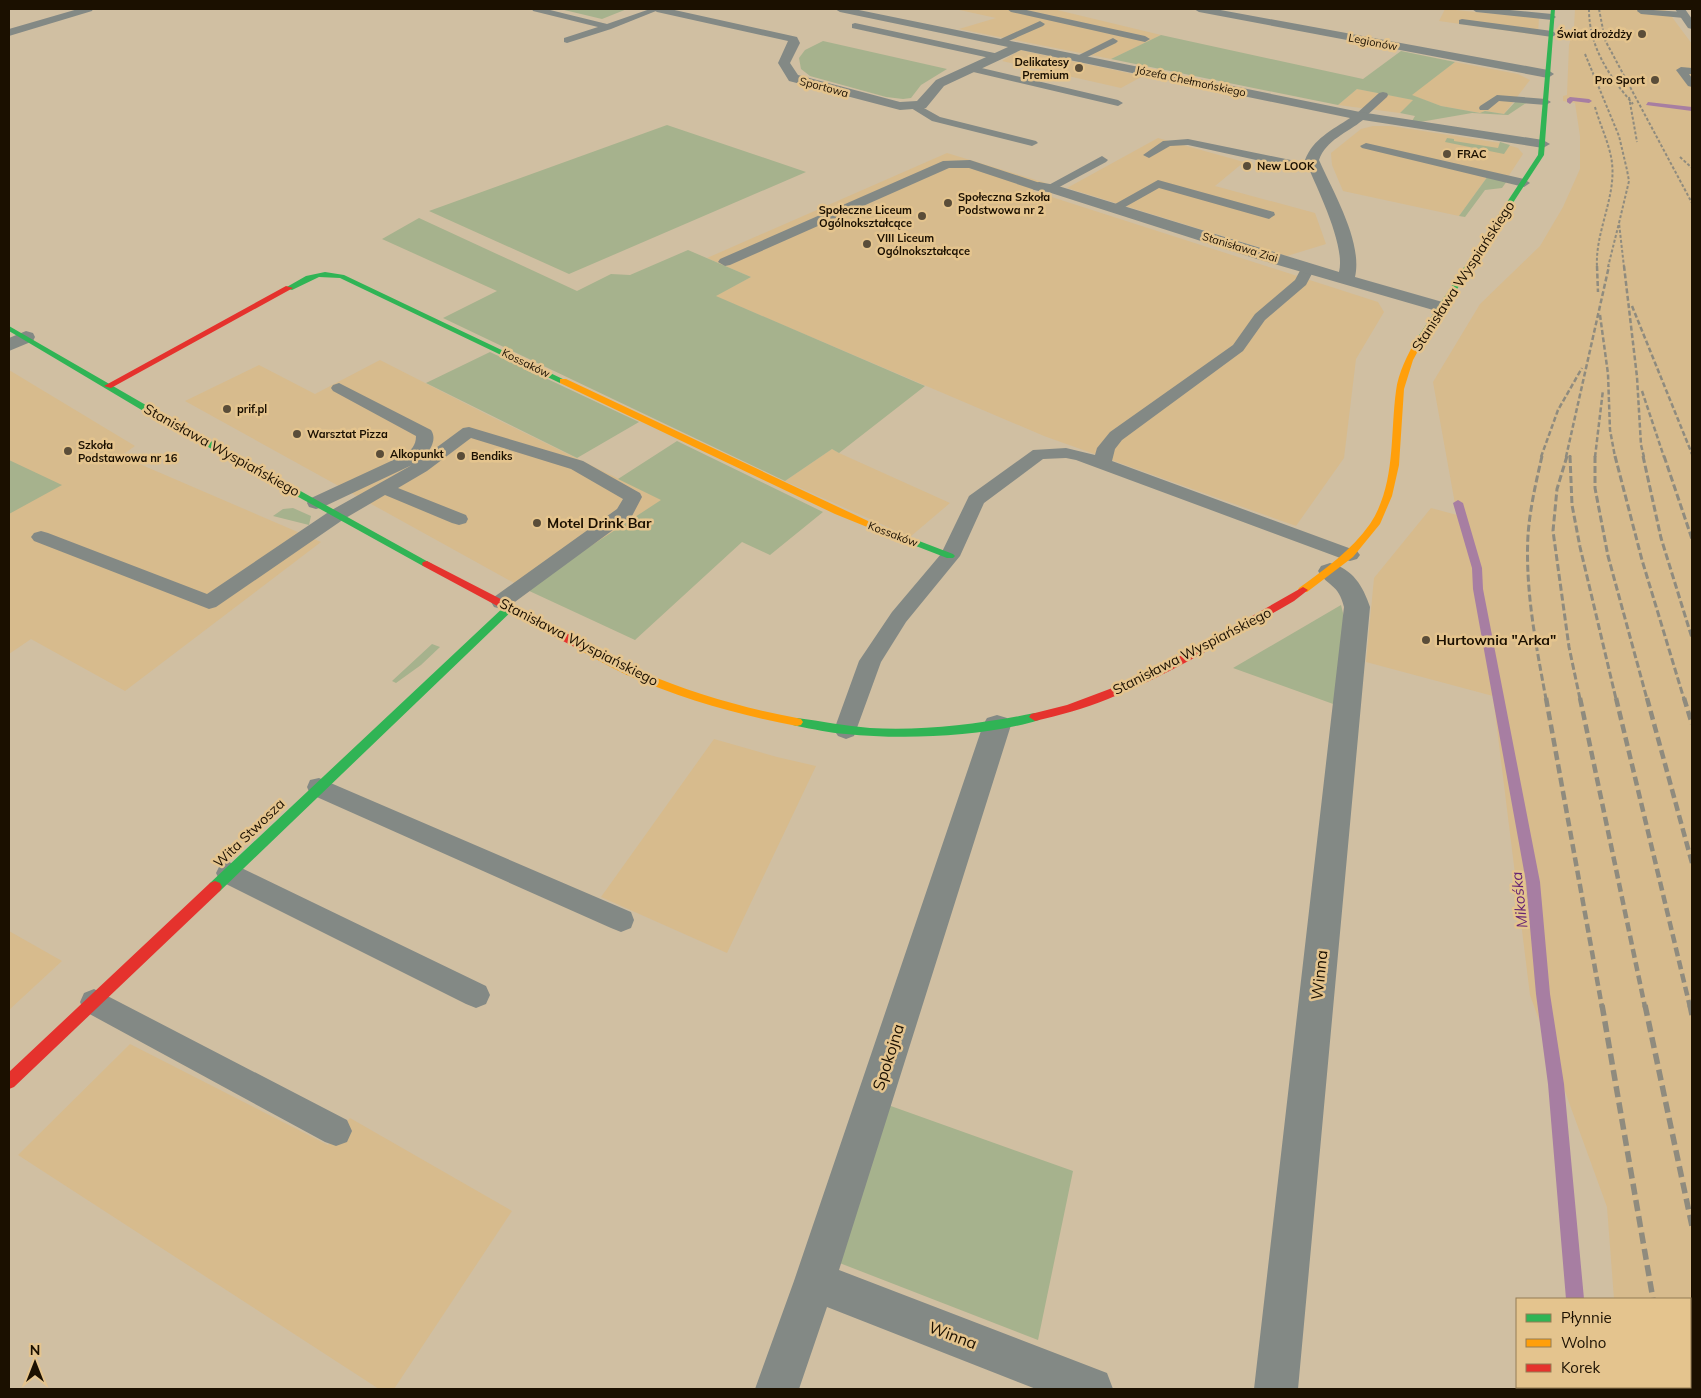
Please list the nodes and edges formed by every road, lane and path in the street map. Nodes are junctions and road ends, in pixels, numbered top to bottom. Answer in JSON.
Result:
{"nodes":[{"id":1,"x":88,"y":9,"type":"edge"},
{"id":2,"x":536,"y":9,"type":"edge"},
{"id":3,"x":657,"y":9,"type":"edge"},
{"id":4,"x":840,"y":9,"type":"edge"},
{"id":5,"x":1011,"y":9,"type":"edge"},
{"id":6,"x":1199,"y":9,"type":"edge"},
{"id":7,"x":1472,"y":9,"type":"edge"},
{"id":8,"x":1641,"y":11,"type":"dead end"},
{"id":9,"x":1682,"y":12,"type":"edge"},
{"id":10,"x":1552,"y":13,"type":"edge"},
{"id":11,"x":1521,"y":18,"type":"dead end"},
{"id":12,"x":1462,"y":22,"type":"dead end"},
{"id":13,"x":1040,"y":24,"type":"dead end"},
{"id":14,"x":855,"y":26,"type":"dead end"},
{"id":15,"x":1692,"y":26,"type":"edge"},
{"id":16,"x":608,"y":27,"type":"junction"},
{"id":17,"x":1520,"y":30,"type":"junction"},
{"id":18,"x":9,"y":32,"type":"edge"},
{"id":19,"x":1552,"y":34,"type":"junction"},
{"id":20,"x":1145,"y":39,"type":"dead end"},
{"id":21,"x":567,"y":40,"type":"dead end"},
{"id":22,"x":1113,"y":41,"type":"dead end"},
{"id":23,"x":999,"y":42,"type":"junction"},
{"id":24,"x":1020,"y":46,"type":"junction"},
{"id":25,"x":999,"y":57,"type":"junction"},
{"id":26,"x":1078,"y":58,"type":"junction"},
{"id":27,"x":973,"y":69,"type":"junction"},
{"id":28,"x":1692,"y":71,"type":"edge"},
{"id":29,"x":1548,"y":74,"type":"junction"},
{"id":30,"x":1692,"y":84,"type":"edge"},
{"id":31,"x":1383,"y":95,"type":"dead end"},
{"id":32,"x":1546,"y":102,"type":"junction"},
{"id":33,"x":1118,"y":103,"type":"dead end"},
{"id":34,"x":915,"y":106,"type":"junction"},
{"id":35,"x":1484,"y":108,"type":"dead end"},
{"id":36,"x":1360,"y":116,"type":"junction"},
{"id":37,"x":1032,"y":143,"type":"dead end"},
{"id":38,"x":1543,"y":144,"type":"junction"},
{"id":39,"x":1366,"y":146,"type":"dead end"},
{"id":40,"x":1149,"y":155,"type":"dead end"},
{"id":41,"x":1102,"y":160,"type":"dead end"},
{"id":42,"x":1315,"y":169,"type":"junction"},
{"id":43,"x":1524,"y":182,"type":"junction"},
{"id":44,"x":1044,"y":188,"type":"junction"},
{"id":45,"x":1114,"y":208,"type":"junction"},
{"id":46,"x":1269,"y":215,"type":"dead end"},
{"id":47,"x":725,"y":262,"type":"dead end"},
{"id":48,"x":1308,"y":268,"type":"junction"},
{"id":49,"x":1346,"y":279,"type":"junction"},
{"id":50,"x":1440,"y":307,"type":"junction"},
{"id":51,"x":9,"y":328,"type":"edge"},
{"id":52,"x":26,"y":337,"type":"junction"},
{"id":53,"x":9,"y":345,"type":"edge"},
{"id":54,"x":108,"y":386,"type":"junction"},
{"id":55,"x":339,"y":388,"type":"dead end"},
{"id":56,"x":1102,"y":464,"type":"junction"},
{"id":57,"x":383,"y":488,"type":"junction"},
{"id":58,"x":316,"y":503,"type":"junction"},
{"id":59,"x":337,"y":515,"type":"junction"},
{"id":60,"x":459,"y":519,"type":"dead end"},
{"id":61,"x":41,"y":537,"type":"dead end"},
{"id":62,"x":950,"y":556,"type":"junction"},
{"id":63,"x":1340,"y":563,"type":"junction"},
{"id":64,"x":506,"y":604,"type":"junction"},
{"id":65,"x":997,"y":725,"type":"junction"},
{"id":66,"x":846,"y":730,"type":"junction"},
{"id":67,"x":319,"y":787,"type":"junction"},
{"id":68,"x":229,"y":873,"type":"junction"},
{"id":69,"x":621,"y":920,"type":"dead end"},
{"id":70,"x":476,"y":995,"type":"dead end"},
{"id":71,"x":94,"y":1002,"type":"junction"},
{"id":72,"x":9,"y":1082,"type":"edge"},
{"id":73,"x":336,"y":1131,"type":"dead end"},
{"id":74,"x":815,"y":1281,"type":"junction"},
{"id":75,"x":777,"y":1389,"type":"edge"},
{"id":76,"x":1091,"y":1389,"type":"edge"},
{"id":77,"x":1276,"y":1389,"type":"edge"}],
"edges":[{"from":1,"to":18,"type":"street"},
{"from":2,"to":16,"type":"lane"},
{"from":3,"to":16,"type":"lane"},
{"from":3,"to":34,"type":"street","name":"Sportowa"},
{"from":4,"to":23,"type":"street","name":"Józefa Chełmońskiego"},
{"from":5,"to":20,"type":"lane"},
{"from":6,"to":29,"type":"street","name":"Legionów"},
{"from":7,"to":10,"type":"lane"},
{"from":8,"to":9,"type":"lane"},
{"from":9,"to":15,"type":"street"},
{"from":10,"to":19,"type":"street","name":"Stanisława Wyspiańskiego"},
{"from":11,"to":17,"type":"lane"},
{"from":12,"to":17,"type":"lane"},
{"from":13,"to":23,"type":"lane"},
{"from":14,"to":25,"type":"lane"},
{"from":16,"to":21,"type":"lane"},
{"from":17,"to":19,"type":"lane"},
{"from":19,"to":29,"type":"street","name":"Stanisława Wyspiańskiego"},
{"from":22,"to":26,"type":"lane"},
{"from":23,"to":24,"type":"street","name":"Józefa Chełmońskiego"},
{"from":24,"to":25,"type":"street"},
{"from":24,"to":26,"type":"street","name":"Józefa Chełmońskiego"},
{"from":25,"to":27,"type":"street"},
{"from":26,"to":36,"type":"street","name":"Józefa Chełmońskiego"},
{"from":27,"to":33,"type":"lane"},
{"from":27,"to":34,"type":"street"},
{"from":28,"to":30,"type":"lane"},
{"from":29,"to":32,"type":"street","name":"Stanisława Wyspiańskiego"},
{"from":31,"to":36,"type":"lane"},
{"from":32,"to":35,"type":"lane"},
{"from":32,"to":38,"type":"street","name":"Stanisława Wyspiańskiego"},
{"from":34,"to":37,"type":"lane"},
{"from":36,"to":38,"type":"street","name":"Józefa Chełmońskiego"},
{"from":36,"to":42,"type":"street"},
{"from":38,"to":43,"type":"street","name":"Stanisława Wyspiańskiego"},
{"from":39,"to":43,"type":"lane"},
{"from":40,"to":42,"type":"lane"},
{"from":41,"to":44,"type":"lane"},
{"from":42,"to":49,"type":"street"},
{"from":43,"to":50,"type":"street","name":"Stanisława Wyspiańskiego"},
{"from":44,"to":45,"type":"street","name":"Stanisława Ziai"},
{"from":44,"to":47,"type":"lane"},
{"from":45,"to":46,"type":"lane"},
{"from":45,"to":48,"type":"street","name":"Stanisława Ziai"},
{"from":48,"to":49,"type":"street","name":"Stanisława Ziai"},
{"from":48,"to":56,"type":"lane"},
{"from":49,"to":50,"type":"street","name":"Stanisława Ziai"},
{"from":50,"to":63,"type":"street","name":"Stanisława Wyspiańskiego"},
{"from":51,"to":52,"type":"street","name":"Stanisława Wyspiańskiego"},
{"from":52,"to":53,"type":"street"},
{"from":52,"to":54,"type":"street","name":"Stanisława Wyspiańskiego"},
{"from":54,"to":58,"type":"street","name":"Stanisława Wyspiańskiego"},
{"from":54,"to":62,"type":"street","name":"Kossaków"},
{"from":55,"to":58,"type":"lane"},
{"from":56,"to":62,"type":"lane"},
{"from":56,"to":63,"type":"lane"},
{"from":57,"to":59,"type":"lane"},
{"from":57,"to":60,"type":"lane"},
{"from":57,"to":64,"type":"lane"},
{"from":58,"to":59,"type":"street","name":"Stanisława Wyspiańskiego"},
{"from":59,"to":61,"type":"lane"},
{"from":59,"to":64,"type":"street","name":"Stanisława Wyspiańskiego"},
{"from":62,"to":66,"type":"lane"},
{"from":63,"to":65,"type":"street","name":"Stanisława Wyspiańskiego"},
{"from":63,"to":77,"type":"street","name":"Winna"},
{"from":64,"to":66,"type":"street","name":"Stanisława Wyspiańskiego"},
{"from":64,"to":67,"type":"street","name":"Wita Stwosza"},
{"from":65,"to":66,"type":"street","name":"Stanisława Wyspiańskiego"},
{"from":65,"to":74,"type":"street","name":"Spokojna"},
{"from":67,"to":68,"type":"street","name":"Wita Stwosza"},
{"from":67,"to":69,"type":"lane"},
{"from":68,"to":70,"type":"lane"},
{"from":68,"to":71,"type":"street","name":"Wita Stwosza"},
{"from":71,"to":72,"type":"street","name":"Wita Stwosza"},
{"from":71,"to":73,"type":"lane"},
{"from":74,"to":75,"type":"street","name":"Spokojna"},
{"from":74,"to":76,"type":"street","name":"Winna"}]}
